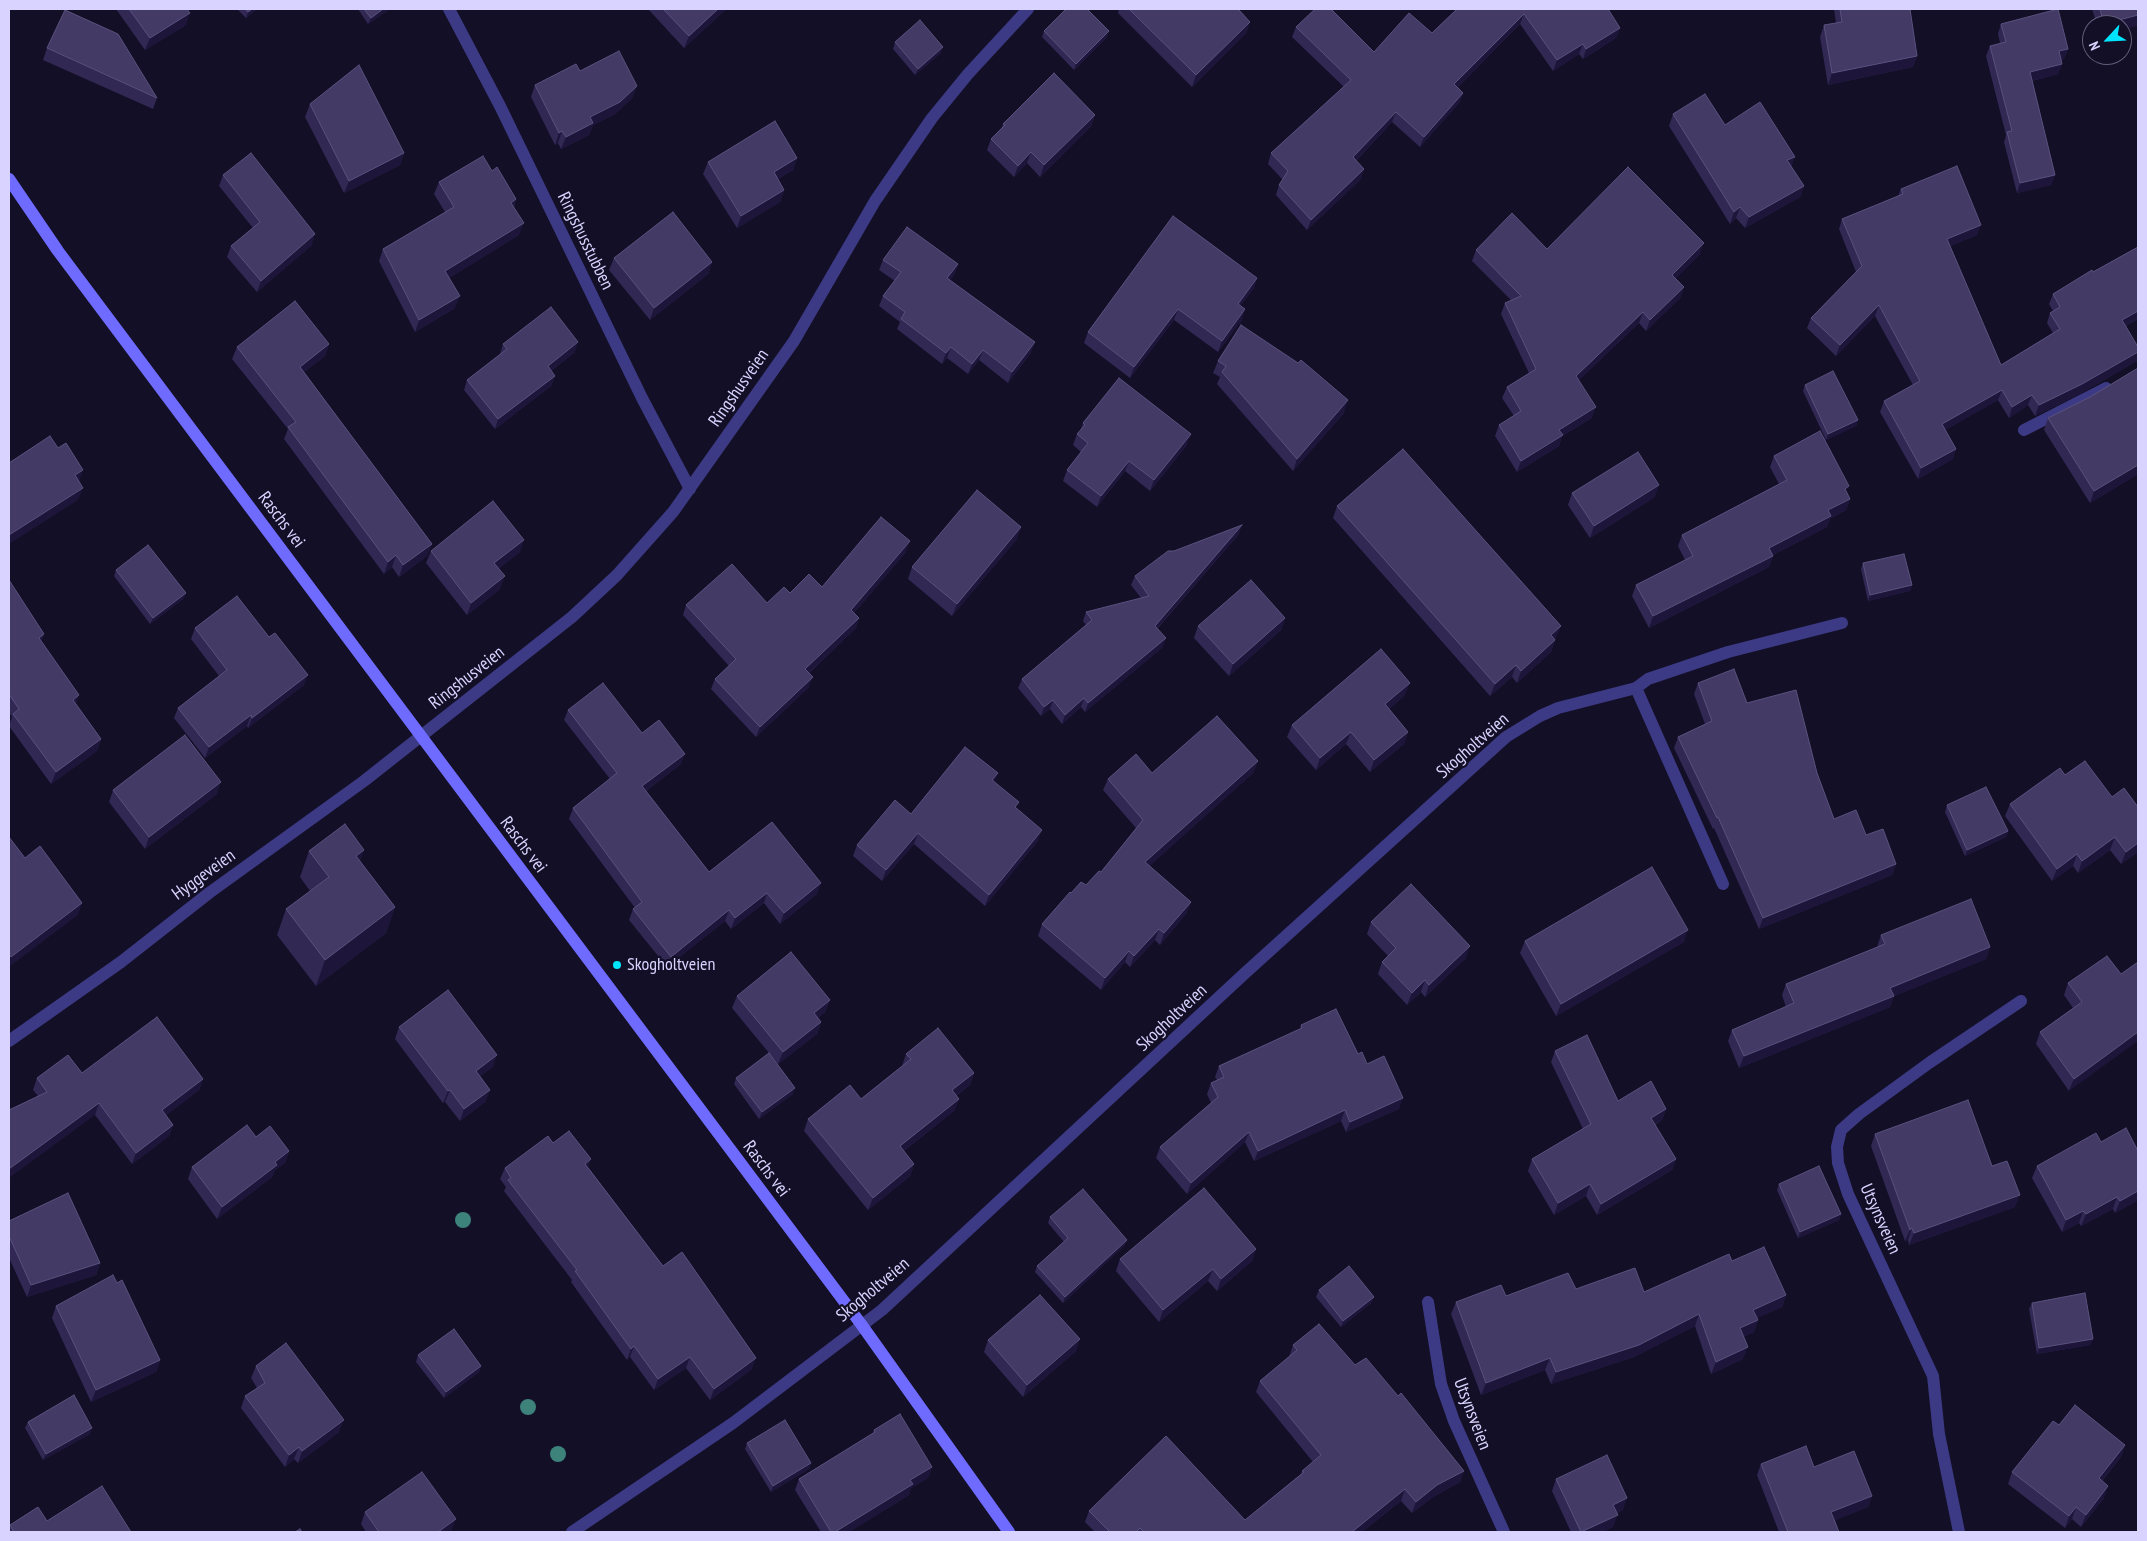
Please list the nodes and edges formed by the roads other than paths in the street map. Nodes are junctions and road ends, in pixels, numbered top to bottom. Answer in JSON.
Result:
{"nodes":[{"id":1,"x":449,"y":9,"type":"edge"},
{"id":2,"x":1028,"y":9,"type":"edge"},
{"id":3,"x":9,"y":179,"type":"edge"},
{"id":4,"x":2114,"y":383,"type":"edge"},
{"id":5,"x":2024,"y":430,"type":"dead end"},
{"id":6,"x":690,"y":489,"type":"junction"},
{"id":7,"x":1842,"y":623,"type":"dead end"},
{"id":8,"x":1636,"y":688,"type":"junction"},
{"id":9,"x":421,"y":737,"type":"junction"},
{"id":10,"x":1722,"y":884,"type":"dead end"},
{"id":11,"x":2021,"y":1001,"type":"dead end"},
{"id":12,"x":9,"y":1041,"type":"edge"},
{"id":13,"x":1428,"y":1302,"type":"dead end"},
{"id":14,"x":861,"y":1324,"type":"junction"},
{"id":15,"x":572,"y":1532,"type":"edge"},
{"id":16,"x":1009,"y":1532,"type":"edge"},
{"id":17,"x":1504,"y":1532,"type":"edge"},
{"id":18,"x":1959,"y":1532,"type":"edge"}],
"edges":[{"from":1,"to":6,"type":"street","name":"Ringshusstubben"},
{"from":2,"to":6,"type":"street","name":"Ringshusveien"},
{"from":3,"to":9,"type":"street","name":"Raschs vei"},
{"from":4,"to":5,"type":"street"},
{"from":6,"to":9,"type":"street","name":"Ringshusveien"},
{"from":7,"to":8,"type":"street","name":"Skogholtveien"},
{"from":8,"to":10,"type":"street"},
{"from":8,"to":14,"type":"street","name":"Skogholtveien"},
{"from":9,"to":12,"type":"street","name":"Hyggeveien"},
{"from":9,"to":14,"type":"street","name":"Raschs vei"},
{"from":11,"to":18,"type":"street","name":"Utsynsveien"},
{"from":13,"to":17,"type":"street","name":"Utsynsveien"},
{"from":14,"to":15,"type":"street","name":"Skogholtveien"},
{"from":14,"to":16,"type":"street","name":"Raschs vei"}]}
